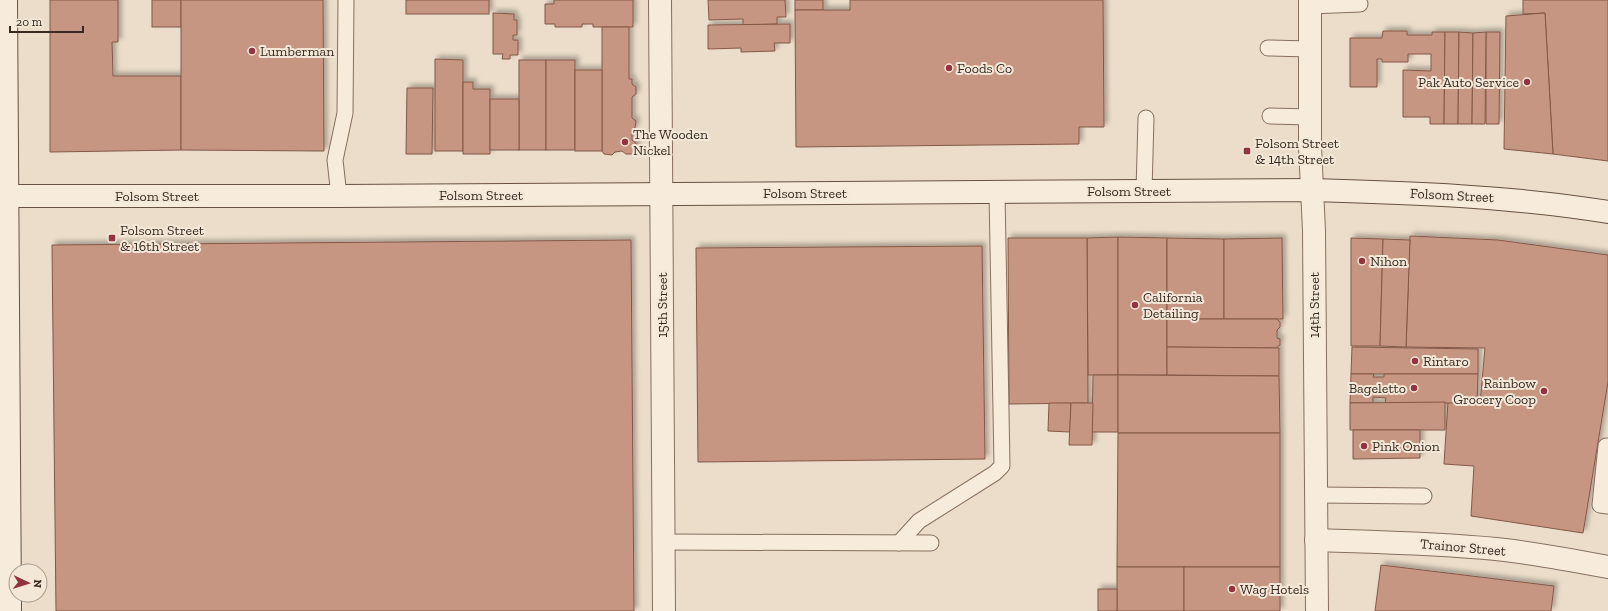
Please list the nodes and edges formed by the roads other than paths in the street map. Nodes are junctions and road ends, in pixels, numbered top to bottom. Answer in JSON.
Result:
{"nodes":[{"id":1,"x":6,"y":0,"type":"edge"},
{"id":2,"x":346,"y":0,"type":"edge"},
{"id":3,"x":660,"y":0,"type":"edge"},
{"id":4,"x":1310,"y":3,"type":"edge"},
{"id":5,"x":1360,"y":4,"type":"dead end"},
{"id":6,"x":1268,"y":48,"type":"dead end"},
{"id":7,"x":1310,"y":49,"type":"junction"},
{"id":8,"x":1270,"y":116,"type":"dead end"},
{"id":9,"x":1310,"y":117,"type":"junction"},
{"id":10,"x":1146,"y":118,"type":"dead end"},
{"id":11,"x":1312,"y":190,"type":"junction"},
{"id":12,"x":1144,"y":191,"type":"junction"},
{"id":13,"x":997,"y":192,"type":"junction"},
{"id":14,"x":661,"y":194,"type":"junction"},
{"id":15,"x":4,"y":196,"type":"edge"},
{"id":16,"x":339,"y":196,"type":"junction"},
{"id":17,"x":1608,"y":212,"type":"edge"},
{"id":18,"x":1608,"y":446,"type":"edge"},
{"id":19,"x":1315,"y":495,"type":"junction"},
{"id":20,"x":1424,"y":496,"type":"dead end"},
{"id":21,"x":1608,"y":506,"type":"edge"},
{"id":22,"x":1316,"y":540,"type":"junction"},
{"id":23,"x":663,"y":542,"type":"junction"},
{"id":24,"x":899,"y":543,"type":"junction"},
{"id":25,"x":931,"y":543,"type":"dead end"},
{"id":26,"x":1608,"y":567,"type":"edge"},
{"id":27,"x":10,"y":611,"type":"edge"},
{"id":28,"x":664,"y":611,"type":"edge"},
{"id":29,"x":1317,"y":611,"type":"edge"}],
"edges":[{"from":1,"to":15,"type":"street"},
{"from":2,"to":16,"type":"lane"},
{"from":3,"to":14,"type":"street","name":"15th Street"},
{"from":4,"to":5,"type":"lane"},
{"from":4,"to":7,"type":"street","name":"14th Street"},
{"from":6,"to":7,"type":"lane"},
{"from":7,"to":9,"type":"street","name":"14th Street"},
{"from":8,"to":9,"type":"lane"},
{"from":9,"to":11,"type":"street","name":"14th Street"},
{"from":10,"to":12,"type":"lane"},
{"from":11,"to":12,"type":"street","name":"Folsom Street"},
{"from":11,"to":17,"type":"street","name":"Folsom Street"},
{"from":11,"to":19,"type":"street","name":"14th Street"},
{"from":12,"to":13,"type":"street","name":"Folsom Street"},
{"from":13,"to":14,"type":"street","name":"Folsom Street"},
{"from":13,"to":24,"type":"lane"},
{"from":14,"to":16,"type":"street","name":"Folsom Street"},
{"from":14,"to":23,"type":"street","name":"15th Street"},
{"from":15,"to":16,"type":"street","name":"Folsom Street"},
{"from":15,"to":27,"type":"street"},
{"from":18,"to":21,"type":"lane"},
{"from":19,"to":20,"type":"lane"},
{"from":19,"to":22,"type":"street","name":"14th Street"},
{"from":22,"to":26,"type":"street","name":"Trainor Street"},
{"from":22,"to":29,"type":"street","name":"14th Street"},
{"from":23,"to":24,"type":"lane"},
{"from":23,"to":28,"type":"street","name":"15th Street"},
{"from":24,"to":25,"type":"lane"}]}
